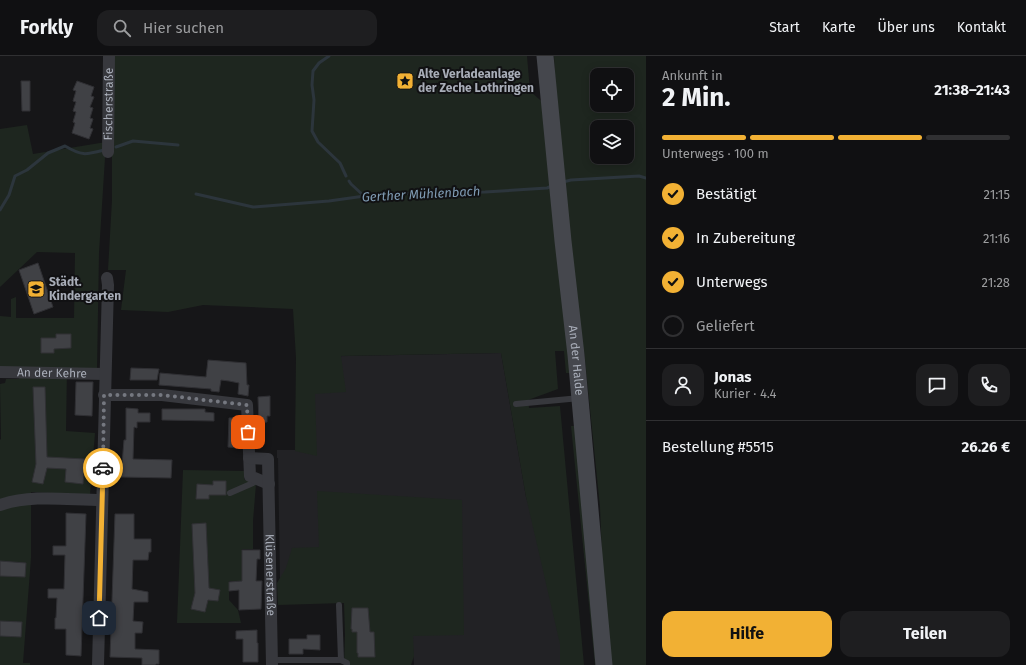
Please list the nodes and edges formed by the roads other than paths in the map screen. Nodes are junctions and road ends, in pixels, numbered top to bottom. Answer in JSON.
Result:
{"nodes":[{"id":1,"x":109,"y":56,"type":"edge"},
{"id":2,"x":545,"y":56,"type":"edge"},
{"id":3,"x":108,"y":152,"type":"dead end"},
{"id":4,"x":107,"y":278,"type":"dead end"},
{"id":5,"x":0,"y":372,"type":"edge"},
{"id":6,"x":105,"y":374,"type":"junction"},
{"id":7,"x":104,"y":395,"type":"junction"},
{"id":8,"x":580,"y":398,"type":"junction"},
{"id":9,"x":516,"y":404,"type":"dead end"},
{"id":10,"x":249,"y":458,"type":"junction"},
{"id":11,"x":257,"y":479,"type":"junction"},
{"id":12,"x":270,"y":484,"type":"junction"},
{"id":13,"x":230,"y":493,"type":"dead end"},
{"id":14,"x":102,"y":500,"type":"junction"},
{"id":15,"x":0,"y":505,"type":"edge"},
{"id":16,"x":339,"y":605,"type":"dead end"},
{"id":17,"x":341,"y":660,"type":"junction"},
{"id":18,"x":272,"y":663,"type":"edge"},
{"id":19,"x":98,"y":665,"type":"edge"},
{"id":20,"x":347,"y":665,"type":"edge"},
{"id":21,"x":604,"y":665,"type":"edge"}],
"edges":[{"from":1,"to":3,"type":"street","name":"Fischerstraße"},
{"from":2,"to":8,"type":"street","name":"An der Halde"},
{"from":4,"to":6,"type":"street"},
{"from":5,"to":6,"type":"street","name":"An der Kehre"},
{"from":6,"to":7,"type":"street"},
{"from":7,"to":10,"type":"street"},
{"from":7,"to":14,"type":"street"},
{"from":8,"to":9,"type":"lane"},
{"from":8,"to":21,"type":"street","name":"An der Halde"},
{"from":10,"to":11,"type":"street"},
{"from":10,"to":12,"type":"street","name":"Klüsenerstraße"},
{"from":11,"to":12,"type":"street"},
{"from":11,"to":13,"type":"lane"},
{"from":12,"to":18,"type":"street","name":"Klüsenerstraße"},
{"from":14,"to":15,"type":"street"},
{"from":14,"to":19,"type":"street"},
{"from":16,"to":17,"type":"lane"},
{"from":17,"to":18,"type":"lane"},
{"from":17,"to":20,"type":"lane"}]}
